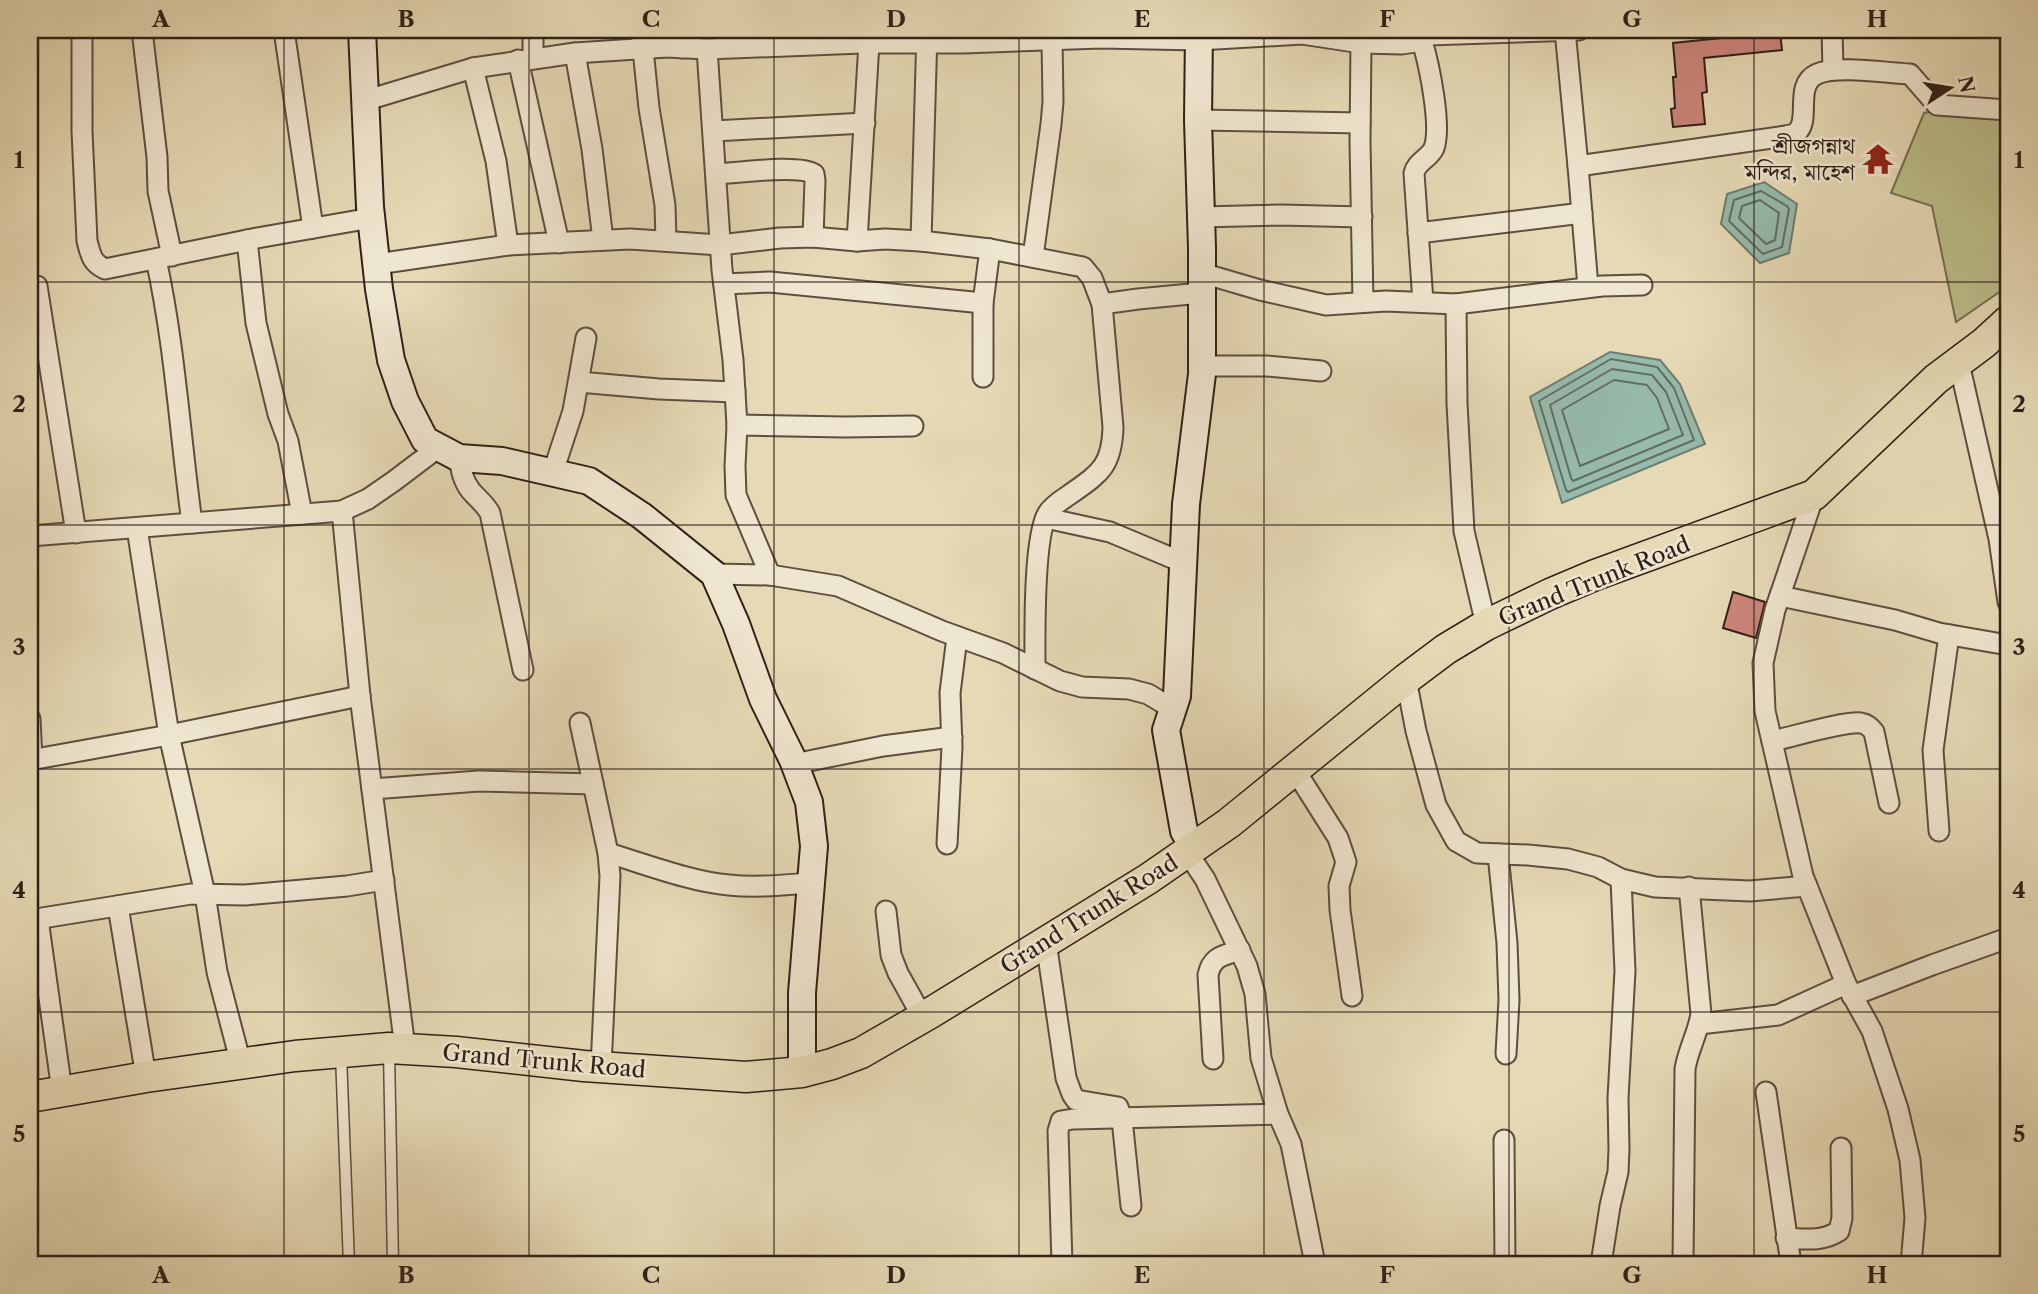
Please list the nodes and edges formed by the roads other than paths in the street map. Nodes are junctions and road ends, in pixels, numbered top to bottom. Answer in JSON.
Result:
{"nodes":[{"id":1,"x":82,"y":30,"type":"edge"},
{"id":2,"x":142,"y":30,"type":"edge"},
{"id":3,"x":284,"y":30,"type":"edge"},
{"id":4,"x":362,"y":30,"type":"edge"},
{"id":5,"x":533,"y":30,"type":"edge"},
{"id":6,"x":641,"y":30,"type":"edge"},
{"id":7,"x":1565,"y":30,"type":"edge"},
{"id":8,"x":1579,"y":30,"type":"edge"},
{"id":9,"x":1832,"y":30,"type":"edge"},
{"id":10,"x":1495,"y":32,"type":"edge"},
{"id":11,"x":1199,"y":35,"type":"edge"},
{"id":12,"x":1427,"y":35,"type":"edge"},
{"id":13,"x":926,"y":36,"type":"edge"},
{"id":14,"x":979,"y":36,"type":"edge"},
{"id":15,"x":796,"y":38,"type":"edge"},
{"id":16,"x":865,"y":38,"type":"edge"},
{"id":17,"x":680,"y":39,"type":"edge"},
{"id":18,"x":1052,"y":40,"type":"junction"},
{"id":19,"x":1361,"y":43,"type":"junction"},
{"id":20,"x":707,"y":49,"type":"junction"},
{"id":21,"x":644,"y":50,"type":"junction"},
{"id":22,"x":575,"y":53,"type":"junction"},
{"id":23,"x":525,"y":59,"type":"junction"},
{"id":24,"x":473,"y":68,"type":"junction"},
{"id":25,"x":1833,"y":69,"type":"junction"},
{"id":26,"x":364,"y":101,"type":"junction"},
{"id":27,"x":2008,"y":110,"type":"edge"},
{"id":28,"x":1198,"y":120,"type":"junction"},
{"id":29,"x":865,"y":123,"type":"junction"},
{"id":30,"x":1360,"y":123,"type":"junction"},
{"id":31,"x":714,"y":131,"type":"junction"},
{"id":32,"x":1578,"y":166,"type":"junction"},
{"id":33,"x":716,"y":174,"type":"junction"},
{"id":34,"x":1582,"y":213,"type":"junction"},
{"id":35,"x":1201,"y":216,"type":"junction"},
{"id":36,"x":1362,"y":217,"type":"junction"},
{"id":37,"x":371,"y":218,"type":"junction"},
{"id":38,"x":313,"y":228,"type":"junction"},
{"id":39,"x":1418,"y":233,"type":"junction"},
{"id":40,"x":813,"y":237,"type":"junction"},
{"id":41,"x":247,"y":240,"type":"junction"},
{"id":42,"x":603,"y":240,"type":"junction"},
{"id":43,"x":666,"y":241,"type":"junction"},
{"id":44,"x":858,"y":241,"type":"junction"},
{"id":45,"x":921,"y":241,"type":"junction"},
{"id":46,"x":559,"y":243,"type":"junction"},
{"id":47,"x":508,"y":245,"type":"junction"},
{"id":48,"x":720,"y":245,"type":"junction"},
{"id":49,"x":990,"y":248,"type":"junction"},
{"id":50,"x":1033,"y":257,"type":"junction"},
{"id":51,"x":164,"y":258,"type":"junction"},
{"id":52,"x":377,"y":264,"type":"junction"},
{"id":53,"x":1202,"y":283,"type":"junction"},
{"id":54,"x":724,"y":284,"type":"junction"},
{"id":55,"x":1642,"y":285,"type":"dead end"},
{"id":56,"x":37,"y":286,"type":"dead end"},
{"id":57,"x":1588,"y":287,"type":"junction"},
{"id":58,"x":1363,"y":302,"type":"junction"},
{"id":59,"x":984,"y":303,"type":"junction"},
{"id":60,"x":1423,"y":303,"type":"junction"},
{"id":61,"x":1102,"y":304,"type":"junction"},
{"id":62,"x":1456,"y":304,"type":"junction"},
{"id":63,"x":2008,"y":321,"type":"edge"},
{"id":64,"x":586,"y":338,"type":"dead end"},
{"id":65,"x":1959,"y":363,"type":"junction"},
{"id":66,"x":1202,"y":366,"type":"junction"},
{"id":67,"x":1321,"y":371,"type":"dead end"},
{"id":68,"x":983,"y":377,"type":"dead end"},
{"id":69,"x":579,"y":382,"type":"junction"},
{"id":70,"x":735,"y":392,"type":"junction"},
{"id":71,"x":737,"y":425,"type":"junction"},
{"id":72,"x":913,"y":426,"type":"dead end"},
{"id":73,"x":449,"y":452,"type":"junction"},
{"id":74,"x":552,"y":472,"type":"junction"},
{"id":75,"x":1814,"y":495,"type":"junction"},
{"id":76,"x":342,"y":511,"type":"junction"},
{"id":77,"x":302,"y":514,"type":"junction"},
{"id":78,"x":1046,"y":518,"type":"junction"},
{"id":79,"x":192,"y":523,"type":"junction"},
{"id":80,"x":137,"y":528,"type":"junction"},
{"id":81,"x":76,"y":533,"type":"junction"},
{"id":82,"x":30,"y":536,"type":"edge"},
{"id":83,"x":1184,"y":563,"type":"junction"},
{"id":84,"x":714,"y":574,"type":"junction"},
{"id":85,"x":770,"y":575,"type":"junction"},
{"id":86,"x":1780,"y":596,"type":"junction"},
{"id":87,"x":2008,"y":602,"type":"edge"},
{"id":88,"x":1486,"y":625,"type":"junction"},
{"id":89,"x":1949,"y":635,"type":"junction"},
{"id":90,"x":957,"y":637,"type":"junction"},
{"id":91,"x":2008,"y":645,"type":"edge"},
{"id":92,"x":1035,"y":669,"type":"junction"},
{"id":93,"x":523,"y":670,"type":"dead end"},
{"id":94,"x":1406,"y":679,"type":"junction"},
{"id":95,"x":360,"y":696,"type":"junction"},
{"id":96,"x":1173,"y":709,"type":"junction"},
{"id":97,"x":30,"y":719,"type":"edge"},
{"id":98,"x":580,"y":723,"type":"dead end"},
{"id":99,"x":169,"y":735,"type":"junction"},
{"id":100,"x":952,"y":737,"type":"junction"},
{"id":101,"x":1772,"y":741,"type":"junction"},
{"id":102,"x":31,"y":760,"type":"edge"},
{"id":103,"x":794,"y":764,"type":"junction"},
{"id":104,"x":1295,"y":770,"type":"junction"},
{"id":105,"x":593,"y":783,"type":"junction"},
{"id":106,"x":372,"y":789,"type":"junction"},
{"id":107,"x":1889,"y":803,"type":"dead end"},
{"id":108,"x":1939,"y":831,"type":"dead end"},
{"id":109,"x":947,"y":844,"type":"dead end"},
{"id":110,"x":1191,"y":849,"type":"junction"},
{"id":111,"x":608,"y":853,"type":"junction"},
{"id":112,"x":1498,"y":854,"type":"junction"},
{"id":113,"x":1621,"y":879,"type":"junction"},
{"id":114,"x":384,"y":880,"type":"junction"},
{"id":115,"x":811,"y":883,"type":"junction"},
{"id":116,"x":1807,"y":886,"type":"junction"},
{"id":117,"x":1689,"y":887,"type":"junction"},
{"id":118,"x":205,"y":894,"type":"junction"},
{"id":119,"x":118,"y":906,"type":"junction"},
{"id":120,"x":886,"y":911,"type":"dead end"},
{"id":121,"x":34,"y":920,"type":"edge"},
{"id":122,"x":2008,"y":938,"type":"edge"},
{"id":123,"x":1046,"y":942,"type":"junction"},
{"id":124,"x":1240,"y":950,"type":"junction"},
{"id":125,"x":1849,"y":990,"type":"junction"},
{"id":126,"x":1352,"y":996,"type":"dead end"},
{"id":127,"x":923,"y":1017,"type":"junction"},
{"id":128,"x":1699,"y":1024,"type":"junction"},
{"id":129,"x":397,"y":1048,"type":"junction"},
{"id":130,"x":341,"y":1051,"type":"junction"},
{"id":131,"x":1506,"y":1054,"type":"dead end"},
{"id":132,"x":1213,"y":1059,"type":"dead end"},
{"id":133,"x":241,"y":1064,"type":"junction"},
{"id":134,"x":601,"y":1067,"type":"junction"},
{"id":135,"x":802,"y":1072,"type":"junction"},
{"id":136,"x":146,"y":1077,"type":"junction"},
{"id":137,"x":62,"y":1091,"type":"junction"},
{"id":138,"x":1766,"y":1092,"type":"dead end"},
{"id":139,"x":30,"y":1097,"type":"edge"},
{"id":140,"x":1278,"y":1114,"type":"junction"},
{"id":141,"x":1122,"y":1119,"type":"junction"},
{"id":142,"x":1504,"y":1140,"type":"dead end"},
{"id":143,"x":1841,"y":1149,"type":"dead end"},
{"id":144,"x":1131,"y":1206,"type":"dead end"},
{"id":145,"x":1786,"y":1238,"type":"junction"},
{"id":146,"x":349,"y":1264,"type":"edge"},
{"id":147,"x":393,"y":1264,"type":"edge"},
{"id":148,"x":1062,"y":1264,"type":"edge"},
{"id":149,"x":1315,"y":1264,"type":"edge"},
{"id":150,"x":1505,"y":1264,"type":"edge"},
{"id":151,"x":1601,"y":1264,"type":"edge"},
{"id":152,"x":1683,"y":1264,"type":"edge"},
{"id":153,"x":1791,"y":1264,"type":"edge"},
{"id":154,"x":1911,"y":1264,"type":"edge"}],
"edges":[{"from":1,"to":51,"type":"street"},
{"from":2,"to":51,"type":"street"},
{"from":3,"to":38,"type":"street"},
{"from":4,"to":26,"type":"street"},
{"from":5,"to":23,"type":"street"},
{"from":6,"to":21,"type":"street"},
{"from":7,"to":8,"type":"street"},
{"from":7,"to":10,"type":"street"},
{"from":7,"to":32,"type":"street"},
{"from":9,"to":25,"type":"street"},
{"from":10,"to":12,"type":"street"},
{"from":11,"to":18,"type":"street"},
{"from":11,"to":19,"type":"street"},
{"from":11,"to":28,"type":"street"},
{"from":12,"to":19,"type":"street"},
{"from":12,"to":39,"type":"street"},
{"from":13,"to":14,"type":"street"},
{"from":13,"to":16,"type":"street"},
{"from":13,"to":45,"type":"street"},
{"from":14,"to":18,"type":"street"},
{"from":15,"to":16,"type":"street"},
{"from":15,"to":20,"type":"street"},
{"from":16,"to":29,"type":"street"},
{"from":17,"to":20,"type":"street"},
{"from":17,"to":21,"type":"street"},
{"from":18,"to":50,"type":"street"},
{"from":19,"to":30,"type":"street"},
{"from":20,"to":31,"type":"street"},
{"from":21,"to":22,"type":"street"},
{"from":21,"to":43,"type":"street"},
{"from":22,"to":23,"type":"street"},
{"from":22,"to":42,"type":"street"},
{"from":23,"to":24,"type":"street"},
{"from":23,"to":46,"type":"street"},
{"from":24,"to":26,"type":"street"},
{"from":24,"to":47,"type":"street"},
{"from":25,"to":27,"type":"street"},
{"from":25,"to":32,"type":"street"},
{"from":26,"to":37,"type":"street"},
{"from":28,"to":30,"type":"street"},
{"from":28,"to":35,"type":"street"},
{"from":29,"to":31,"type":"street"},
{"from":29,"to":44,"type":"street"},
{"from":30,"to":36,"type":"street"},
{"from":31,"to":33,"type":"street"},
{"from":32,"to":34,"type":"street"},
{"from":33,"to":40,"type":"street"},
{"from":33,"to":48,"type":"street"},
{"from":34,"to":39,"type":"street"},
{"from":34,"to":57,"type":"street"},
{"from":35,"to":36,"type":"street"},
{"from":35,"to":53,"type":"street"},
{"from":36,"to":58,"type":"street"},
{"from":37,"to":38,"type":"street"},
{"from":37,"to":52,"type":"street"},
{"from":38,"to":41,"type":"street"},
{"from":39,"to":60,"type":"street"},
{"from":40,"to":44,"type":"street"},
{"from":40,"to":48,"type":"street"},
{"from":41,"to":51,"type":"street"},
{"from":41,"to":77,"type":"street"},
{"from":42,"to":43,"type":"street"},
{"from":42,"to":46,"type":"street"},
{"from":43,"to":48,"type":"street"},
{"from":44,"to":45,"type":"street"},
{"from":45,"to":49,"type":"street"},
{"from":46,"to":47,"type":"street"},
{"from":47,"to":52,"type":"street"},
{"from":48,"to":54,"type":"street"},
{"from":49,"to":50,"type":"street"},
{"from":49,"to":59,"type":"street"},
{"from":50,"to":61,"type":"street"},
{"from":51,"to":79,"type":"street"},
{"from":52,"to":73,"type":"street"},
{"from":53,"to":58,"type":"street"},
{"from":53,"to":61,"type":"street"},
{"from":53,"to":66,"type":"street"},
{"from":54,"to":59,"type":"street"},
{"from":54,"to":70,"type":"street"},
{"from":55,"to":57,"type":"street"},
{"from":56,"to":81,"type":"street"},
{"from":57,"to":62,"type":"street"},
{"from":58,"to":60,"type":"street"},
{"from":59,"to":68,"type":"street"},
{"from":60,"to":62,"type":"street"},
{"from":61,"to":78,"type":"street"},
{"from":62,"to":88,"type":"street"},
{"from":63,"to":65,"type":"main road","name":"Grand Trunk Road"},
{"from":64,"to":69,"type":"street"},
{"from":65,"to":75,"type":"main road","name":"Grand Trunk Road"},
{"from":65,"to":87,"type":"street"},
{"from":66,"to":67,"type":"street"},
{"from":66,"to":83,"type":"street"},
{"from":69,"to":70,"type":"street"},
{"from":69,"to":74,"type":"street"},
{"from":70,"to":71,"type":"street"},
{"from":71,"to":72,"type":"street"},
{"from":71,"to":85,"type":"street"},
{"from":73,"to":74,"type":"street"},
{"from":73,"to":76,"type":"street"},
{"from":73,"to":93,"type":"street"},
{"from":74,"to":84,"type":"street"},
{"from":75,"to":86,"type":"street"},
{"from":75,"to":88,"type":"main road","name":"Grand Trunk Road"},
{"from":76,"to":77,"type":"street"},
{"from":76,"to":95,"type":"street"},
{"from":77,"to":79,"type":"street"},
{"from":78,"to":83,"type":"street"},
{"from":78,"to":92,"type":"street"},
{"from":79,"to":80,"type":"street"},
{"from":80,"to":81,"type":"street"},
{"from":80,"to":99,"type":"street"},
{"from":81,"to":82,"type":"street"},
{"from":83,"to":96,"type":"street"},
{"from":84,"to":85,"type":"street"},
{"from":84,"to":103,"type":"street"},
{"from":85,"to":90,"type":"street"},
{"from":86,"to":89,"type":"street"},
{"from":86,"to":101,"type":"street"},
{"from":88,"to":94,"type":"main road","name":"Grand Trunk Road"},
{"from":89,"to":91,"type":"street"},
{"from":89,"to":108,"type":"street"},
{"from":90,"to":92,"type":"street"},
{"from":90,"to":100,"type":"street"},
{"from":92,"to":96,"type":"street"},
{"from":94,"to":104,"type":"main road","name":"Grand Trunk Road"},
{"from":94,"to":112,"type":"street"},
{"from":95,"to":99,"type":"street"},
{"from":95,"to":106,"type":"street"},
{"from":96,"to":110,"type":"street"},
{"from":97,"to":102,"type":"street"},
{"from":98,"to":105,"type":"street"},
{"from":99,"to":102,"type":"street"},
{"from":99,"to":118,"type":"street"},
{"from":100,"to":103,"type":"street"},
{"from":100,"to":109,"type":"street"},
{"from":101,"to":107,"type":"street"},
{"from":101,"to":116,"type":"street"},
{"from":103,"to":115,"type":"street"},
{"from":104,"to":110,"type":"main road","name":"Grand Trunk Road"},
{"from":104,"to":126,"type":"street"},
{"from":105,"to":106,"type":"street"},
{"from":105,"to":111,"type":"street"},
{"from":106,"to":114,"type":"street"},
{"from":110,"to":123,"type":"main road","name":"Grand Trunk Road"},
{"from":110,"to":124,"type":"street"},
{"from":111,"to":115,"type":"street"},
{"from":111,"to":134,"type":"street"},
{"from":112,"to":113,"type":"street"},
{"from":112,"to":131,"type":"street"},
{"from":113,"to":117,"type":"street"},
{"from":113,"to":151,"type":"street"},
{"from":114,"to":118,"type":"street"},
{"from":114,"to":129,"type":"street"},
{"from":115,"to":135,"type":"street"},
{"from":116,"to":117,"type":"street"},
{"from":116,"to":125,"type":"street"},
{"from":117,"to":128,"type":"street"},
{"from":118,"to":119,"type":"street"},
{"from":118,"to":133,"type":"street"},
{"from":119,"to":121,"type":"street"},
{"from":119,"to":136,"type":"street"},
{"from":120,"to":127,"type":"street"},
{"from":121,"to":137,"type":"street"},
{"from":122,"to":125,"type":"street"},
{"from":123,"to":127,"type":"main road","name":"Grand Trunk Road"},
{"from":123,"to":141,"type":"street"},
{"from":124,"to":132,"type":"street"},
{"from":124,"to":140,"type":"street"},
{"from":125,"to":128,"type":"street"},
{"from":125,"to":154,"type":"street"},
{"from":127,"to":135,"type":"main road","name":"Grand Trunk Road"},
{"from":128,"to":152,"type":"street"},
{"from":129,"to":130,"type":"main road","name":"Grand Trunk Road"},
{"from":129,"to":134,"type":"main road","name":"Grand Trunk Road"},
{"from":129,"to":147,"type":"lane"},
{"from":130,"to":133,"type":"main road","name":"Grand Trunk Road"},
{"from":130,"to":146,"type":"lane"},
{"from":133,"to":136,"type":"main road","name":"Grand Trunk Road"},
{"from":134,"to":135,"type":"main road","name":"Grand Trunk Road"},
{"from":136,"to":137,"type":"main road","name":"Grand Trunk Road"},
{"from":137,"to":139,"type":"main road","name":"Grand Trunk Road"},
{"from":138,"to":145,"type":"street"},
{"from":140,"to":141,"type":"street"},
{"from":140,"to":149,"type":"street"},
{"from":141,"to":144,"type":"street"},
{"from":141,"to":148,"type":"street"},
{"from":142,"to":150,"type":"street"},
{"from":143,"to":145,"type":"street"},
{"from":145,"to":153,"type":"street"}]}
